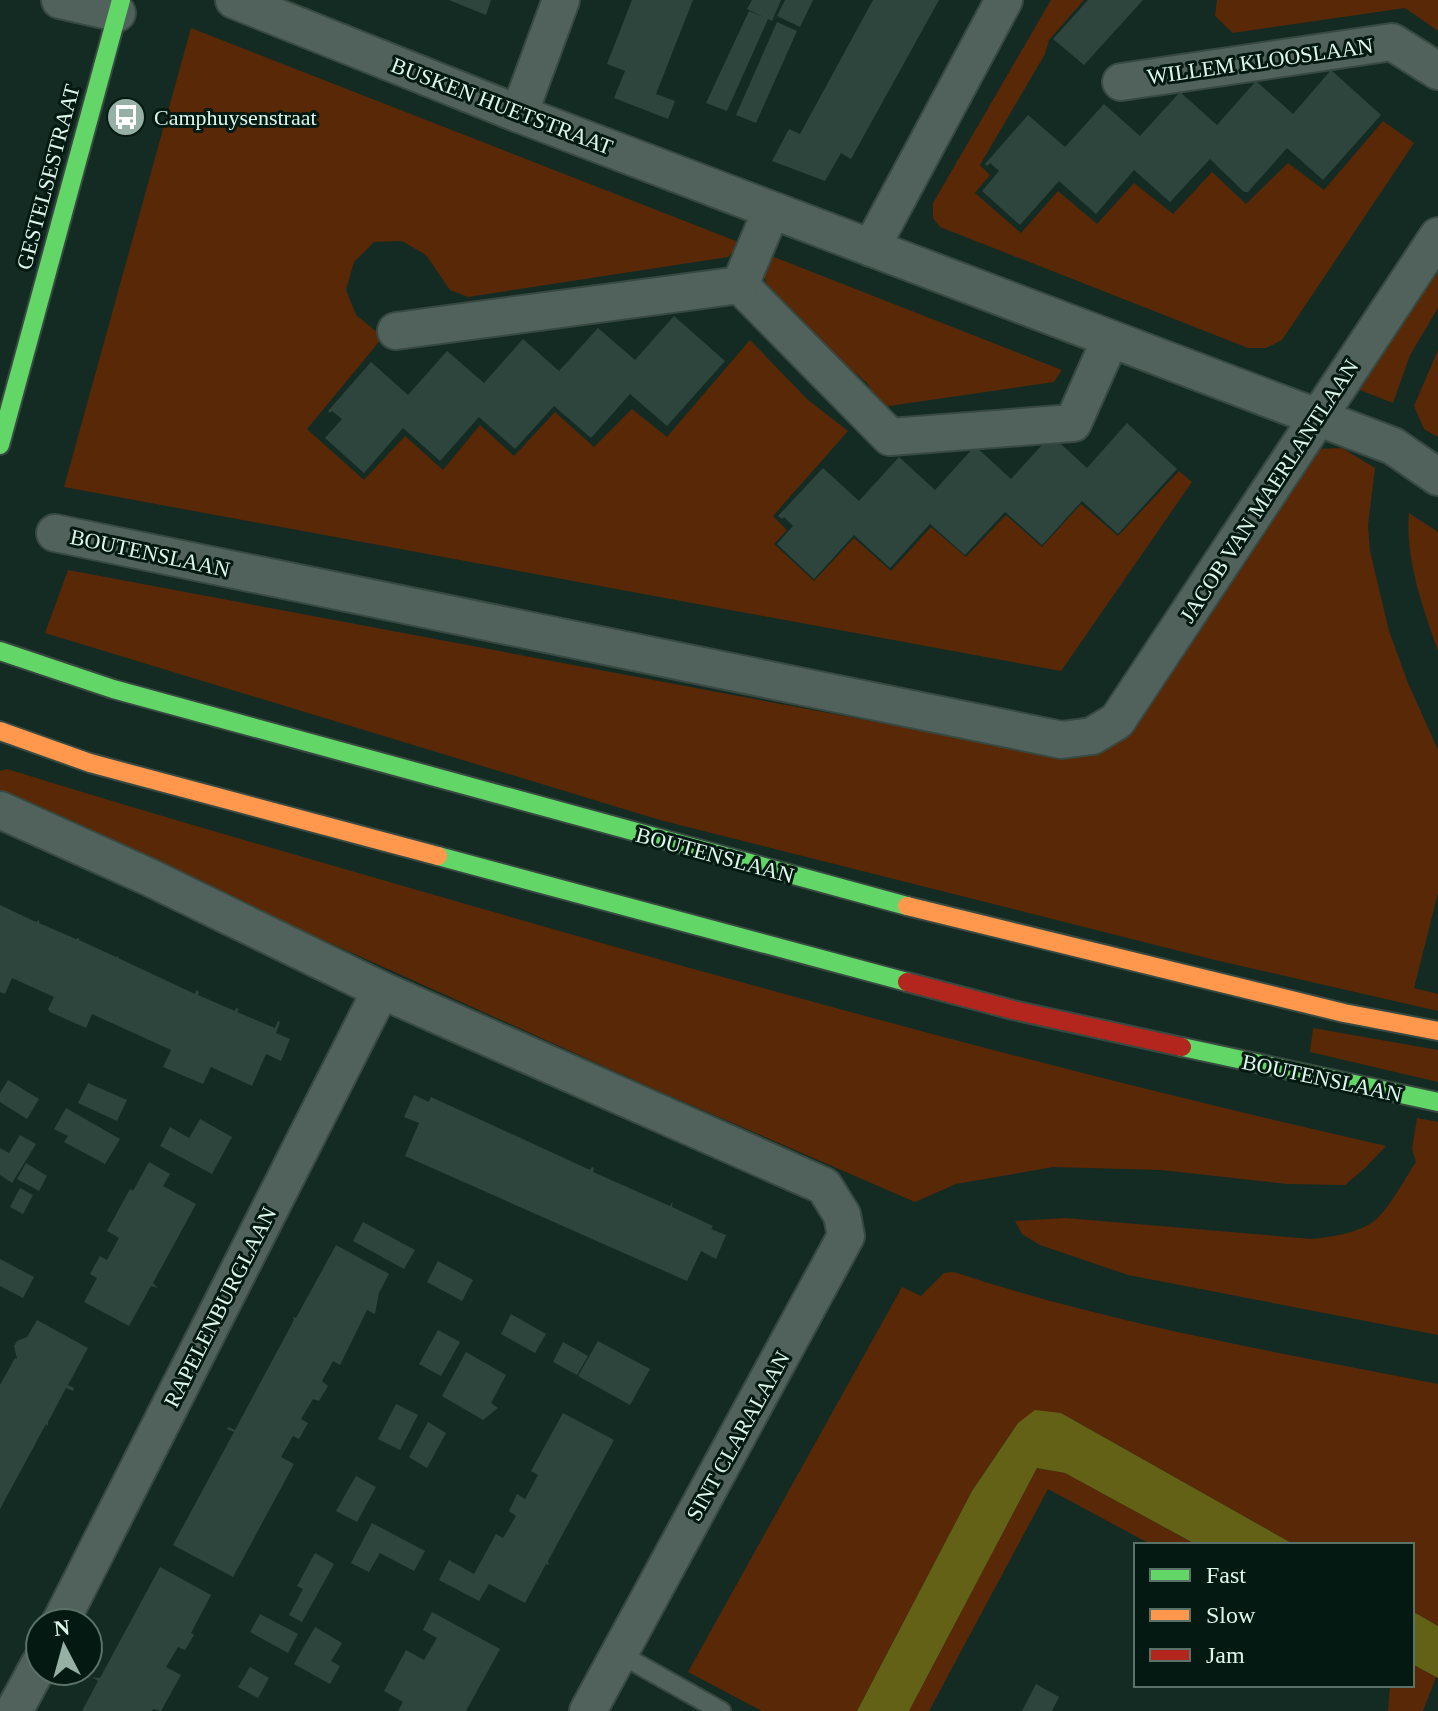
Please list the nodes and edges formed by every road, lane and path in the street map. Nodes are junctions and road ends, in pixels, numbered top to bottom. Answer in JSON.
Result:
{"nodes":[{"id":1,"x":60,"y":0,"type":"edge"},
{"id":2,"x":234,"y":0,"type":"edge"},
{"id":3,"x":561,"y":0,"type":"edge"},
{"id":4,"x":1004,"y":0,"type":"edge"},
{"id":5,"x":119,"y":6,"type":"edge"},
{"id":6,"x":1438,"y":71,"type":"edge"},
{"id":7,"x":1121,"y":82,"type":"dead end"},
{"id":8,"x":519,"y":114,"type":"junction"},
{"id":9,"x":771,"y":211,"type":"junction"},
{"id":10,"x":1438,"y":236,"type":"edge"},
{"id":11,"x":871,"y":248,"type":"junction"},
{"id":12,"x":740,"y":285,"type":"junction"},
{"id":13,"x":396,"y":331,"type":"dead end"},
{"id":14,"x":1110,"y":340,"type":"junction"},
{"id":15,"x":1317,"y":417,"type":"junction"},
{"id":16,"x":0,"y":445,"type":"edge"},
{"id":17,"x":1438,"y":477,"type":"edge"},
{"id":18,"x":55,"y":533,"type":"dead end"},
{"id":19,"x":0,"y":651,"type":"edge"},
{"id":20,"x":0,"y":731,"type":"edge"},
{"id":21,"x":1092,"y":736,"type":"joint"},
{"id":22,"x":0,"y":810,"type":"edge"},
{"id":23,"x":381,"y":990,"type":"junction"},
{"id":24,"x":1438,"y":1031,"type":"edge"},
{"id":25,"x":1438,"y":1102,"type":"edge"},
{"id":26,"x":68,"y":1607,"type":"edge"},
{"id":27,"x":620,"y":1654,"type":"junction"},
{"id":28,"x":27,"y":1687,"type":"edge"},
{"id":29,"x":14,"y":1711,"type":"edge"},
{"id":30,"x":588,"y":1711,"type":"edge"},
{"id":31,"x":721,"y":1711,"type":"edge"}],
"edges":[{"from":1,"to":5,"type":"street"},
{"from":2,"to":8,"type":"street","name":"BUSKEN HUETSTRAAT"},
{"from":3,"to":8,"type":"street"},
{"from":4,"to":11,"type":"street"},
{"from":5,"to":16,"type":"main road","name":"GESTELSESTRAAT"},
{"from":6,"to":7,"type":"street","name":"WILLEM KLOOSLAAN"},
{"from":8,"to":9,"type":"street","name":"BUSKEN HUETSTRAAT"},
{"from":9,"to":11,"type":"street","name":"BUSKEN HUETSTRAAT"},
{"from":9,"to":12,"type":"street"},
{"from":10,"to":15,"type":"street","name":"JACOB VAN MAERLANTLAAN"},
{"from":11,"to":14,"type":"street","name":"BUSKEN HUETSTRAAT"},
{"from":12,"to":13,"type":"street"},
{"from":12,"to":14,"type":"street"},
{"from":14,"to":15,"type":"street","name":"BUSKEN HUETSTRAAT"},
{"from":15,"to":17,"type":"street"},
{"from":15,"to":21,"type":"street","name":"JACOB VAN MAERLANTLAAN"},
{"from":18,"to":21,"type":"street","name":"BOUTENSLAAN"},
{"from":19,"to":24,"type":"main road","name":"BOUTENSLAAN"},
{"from":20,"to":25,"type":"main road","name":"BOUTENSLAAN"},
{"from":22,"to":23,"type":"street"},
{"from":23,"to":26,"type":"street","name":"RAPELENBURGLAAN"},
{"from":23,"to":27,"type":"street","name":"SINT CLARALAAN"},
{"from":27,"to":30,"type":"street","name":"SINT CLARALAAN"},
{"from":27,"to":31,"type":"lane"},
{"from":28,"to":29,"type":"street"}]}
